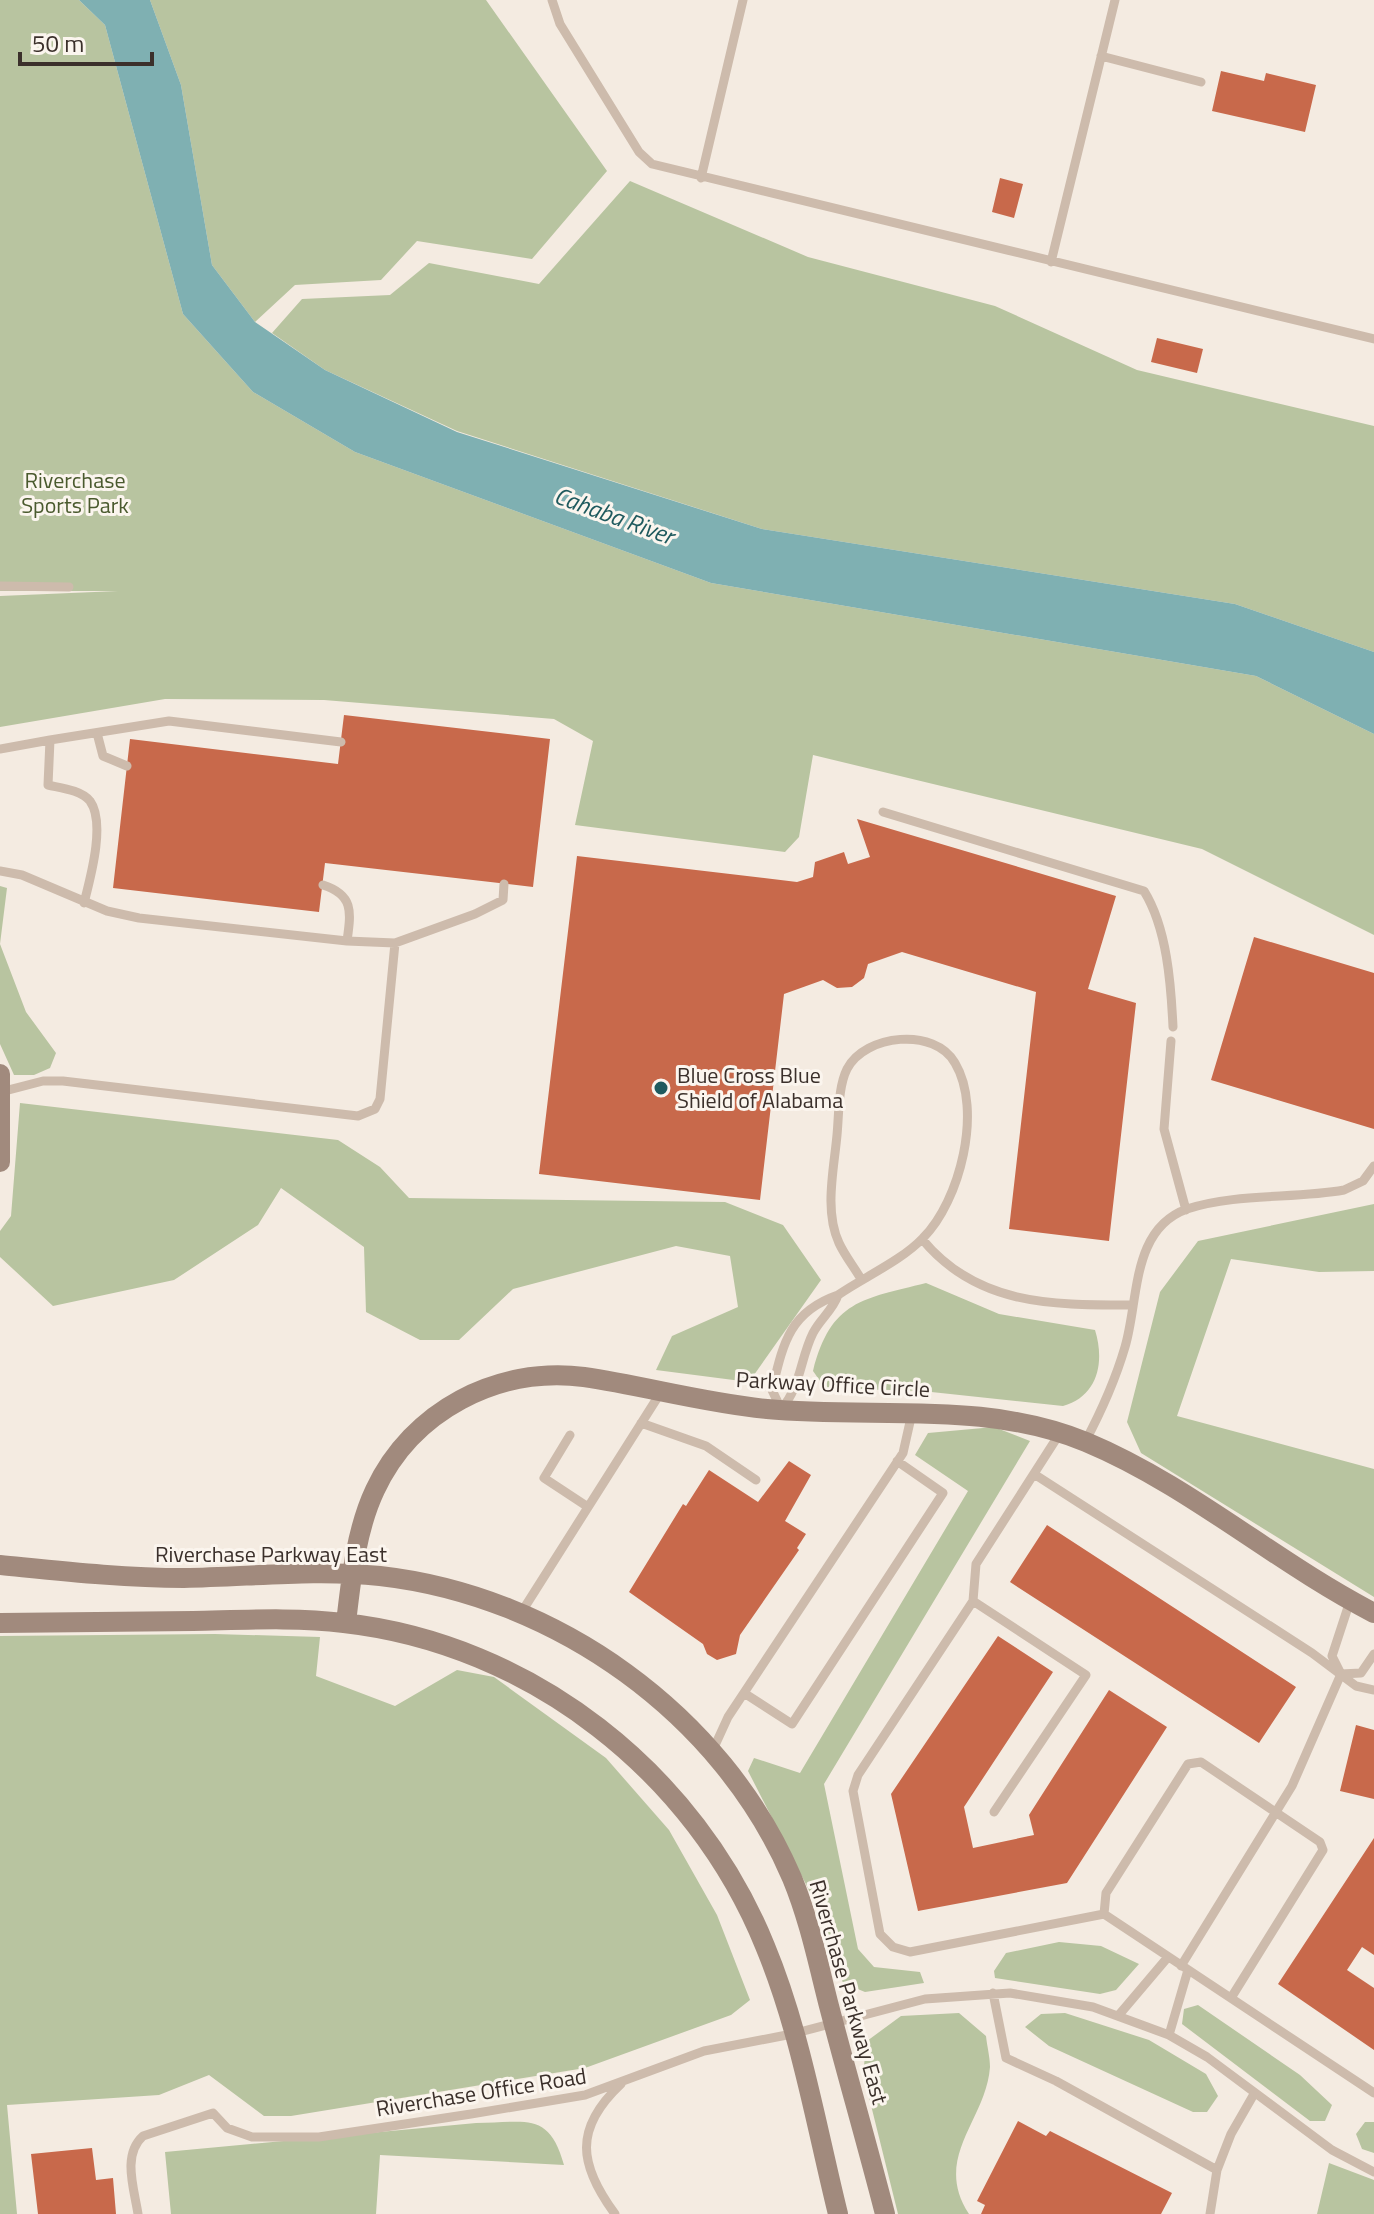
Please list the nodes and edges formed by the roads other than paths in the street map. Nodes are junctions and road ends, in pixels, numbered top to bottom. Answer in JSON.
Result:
{"nodes":[{"id":1,"x":552,"y":0,"type":"edge"},
{"id":2,"x":743,"y":0,"type":"edge"},
{"id":3,"x":1115,"y":0,"type":"edge"},
{"id":4,"x":1101,"y":56,"type":"junction"},
{"id":5,"x":1201,"y":82,"type":"dead end"},
{"id":6,"x":701,"y":178,"type":"junction"},
{"id":7,"x":1051,"y":262,"type":"junction"},
{"id":8,"x":1374,"y":339,"type":"edge"},
{"id":9,"x":0,"y":586,"type":"edge"},
{"id":10,"x":69,"y":587,"type":"dead end"},
{"id":11,"x":97,"y":733,"type":"junction"},
{"id":12,"x":50,"y":740,"type":"junction"},
{"id":13,"x":341,"y":742,"type":"dead end"},
{"id":14,"x":0,"y":749,"type":"edge"},
{"id":15,"x":127,"y":766,"type":"dead end"},
{"id":16,"x":883,"y":812,"type":"dead end"},
{"id":17,"x":0,"y":871,"type":"edge"},
{"id":18,"x":504,"y":884,"type":"dead end"},
{"id":19,"x":323,"y":885,"type":"dead end"},
{"id":20,"x":84,"y":903,"type":"junction"},
{"id":21,"x":347,"y":941,"type":"junction"},
{"id":22,"x":395,"y":943,"type":"junction"},
{"id":23,"x":1173,"y":1027,"type":"dead end"},
{"id":24,"x":1171,"y":1041,"type":"dead end"},
{"id":25,"x":1,"y":1083,"type":"edge"},
{"id":26,"x":0,"y":1162,"type":"edge"},
{"id":27,"x":1374,"y":1166,"type":"edge"},
{"id":28,"x":1186,"y":1210,"type":"junction"},
{"id":29,"x":922,"y":1239,"type":"junction"},
{"id":30,"x":861,"y":1279,"type":"junction"},
{"id":31,"x":838,"y":1295,"type":"junction"},
{"id":32,"x":1133,"y":1305,"type":"junction"},
{"id":33,"x":661,"y":1392,"type":"junction"},
{"id":34,"x":781,"y":1409,"type":"junction"},
{"id":35,"x":912,"y":1413,"type":"junction"},
{"id":36,"x":641,"y":1423,"type":"junction"},
{"id":37,"x":1060,"y":1433,"type":"junction"},
{"id":38,"x":570,"y":1435,"type":"dead end"},
{"id":39,"x":1085,"y":1442,"type":"junction"},
{"id":40,"x":897,"y":1461,"type":"junction"},
{"id":41,"x":1034,"y":1474,"type":"junction"},
{"id":42,"x":756,"y":1480,"type":"dead end"},
{"id":43,"x":588,"y":1507,"type":"junction"},
{"id":44,"x":0,"y":1565,"type":"edge"},
{"id":45,"x":353,"y":1574,"type":"junction"},
{"id":46,"x":973,"y":1601,"type":"junction"},
{"id":47,"x":1350,"y":1601,"type":"junction"},
{"id":48,"x":521,"y":1613,"type":"junction"},
{"id":49,"x":1374,"y":1613,"type":"edge"},
{"id":50,"x":0,"y":1623,"type":"edge"},
{"id":51,"x":346,"y":1623,"type":"junction"},
{"id":52,"x":1374,"y":1654,"type":"edge"},
{"id":53,"x":1341,"y":1674,"type":"junction"},
{"id":54,"x":1374,"y":1690,"type":"edge"},
{"id":55,"x":744,"y":1693,"type":"junction"},
{"id":56,"x":712,"y":1752,"type":"junction"},
{"id":57,"x":994,"y":1812,"type":"dead end"},
{"id":58,"x":1276,"y":1813,"type":"junction"},
{"id":59,"x":1104,"y":1914,"type":"junction"},
{"id":60,"x":1168,"y":1957,"type":"junction"},
{"id":61,"x":1185,"y":1968,"type":"junction"},
{"id":62,"x":993,"y":1993,"type":"junction"},
{"id":63,"x":1231,"y":1998,"type":"junction"},
{"id":64,"x":1118,"y":2016,"type":"junction"},
{"id":65,"x":834,"y":2022,"type":"junction"},
{"id":66,"x":792,"y":2034,"type":"junction"},
{"id":67,"x":1169,"y":2035,"type":"junction"},
{"id":68,"x":623,"y":2082,"type":"junction"},
{"id":69,"x":1374,"y":2093,"type":"edge"},
{"id":70,"x":1254,"y":2094,"type":"junction"},
{"id":71,"x":1217,"y":2170,"type":"junction"},
{"id":72,"x":1374,"y":2172,"type":"edge"},
{"id":73,"x":138,"y":2214,"type":"edge"},
{"id":74,"x":615,"y":2214,"type":"edge"},
{"id":75,"x":838,"y":2214,"type":"edge"},
{"id":76,"x":885,"y":2214,"type":"edge"},
{"id":77,"x":1210,"y":2214,"type":"edge"}],
"edges":[{"from":1,"to":6,"type":"lane"},
{"from":2,"to":6,"type":"lane"},
{"from":3,"to":4,"type":"lane"},
{"from":4,"to":5,"type":"lane"},
{"from":4,"to":7,"type":"lane"},
{"from":6,"to":7,"type":"lane"},
{"from":7,"to":8,"type":"lane"},
{"from":9,"to":10,"type":"lane"},
{"from":11,"to":12,"type":"lane"},
{"from":11,"to":13,"type":"lane"},
{"from":11,"to":15,"type":"lane"},
{"from":12,"to":14,"type":"lane"},
{"from":12,"to":20,"type":"lane"},
{"from":16,"to":23,"type":"lane"},
{"from":17,"to":20,"type":"lane"},
{"from":18,"to":22,"type":"lane"},
{"from":19,"to":21,"type":"lane"},
{"from":20,"to":21,"type":"lane"},
{"from":21,"to":22,"type":"lane"},
{"from":22,"to":25,"type":"lane"},
{"from":24,"to":28,"type":"lane"},
{"from":25,"to":26,"type":"street"},
{"from":27,"to":28,"type":"lane"},
{"from":28,"to":32,"type":"lane"},
{"from":29,"to":30,"type":"lane"},
{"from":29,"to":30,"type":"lane"},
{"from":29,"to":32,"type":"lane"},
{"from":30,"to":31,"type":"lane"},
{"from":31,"to":34,"type":"lane"},
{"from":31,"to":34,"type":"lane"},
{"from":32,"to":39,"type":"lane"},
{"from":33,"to":34,"type":"street","name":"Parkway Office Circle"},
{"from":33,"to":36,"type":"lane"},
{"from":33,"to":45,"type":"street","name":"Parkway Office Circle"},
{"from":34,"to":35,"type":"street","name":"Parkway Office Circle"},
{"from":35,"to":37,"type":"street","name":"Parkway Office Circle"},
{"from":35,"to":40,"type":"lane"},
{"from":36,"to":42,"type":"lane"},
{"from":36,"to":43,"type":"lane"},
{"from":37,"to":39,"type":"street","name":"Parkway Office Circle"},
{"from":37,"to":41,"type":"lane"},
{"from":38,"to":43,"type":"lane"},
{"from":39,"to":47,"type":"street","name":"Parkway Office Circle"},
{"from":40,"to":55,"type":"lane"},
{"from":40,"to":55,"type":"lane"},
{"from":41,"to":46,"type":"lane"},
{"from":41,"to":53,"type":"lane"},
{"from":43,"to":48,"type":"lane"},
{"from":44,"to":45,"type":"street","name":"Riverchase Parkway East"},
{"from":45,"to":48,"type":"street","name":"Riverchase Parkway East"},
{"from":45,"to":51,"type":"street","name":"Parkway Office Circle"},
{"from":46,"to":57,"type":"lane"},
{"from":46,"to":59,"type":"lane"},
{"from":47,"to":49,"type":"street","name":"Parkway Office Circle"},
{"from":47,"to":53,"type":"lane"},
{"from":48,"to":56,"type":"street","name":"Riverchase Parkway East"},
{"from":50,"to":51,"type":"street"},
{"from":51,"to":66,"type":"street"},
{"from":52,"to":53,"type":"lane"},
{"from":53,"to":54,"type":"lane"},
{"from":53,"to":58,"type":"lane"},
{"from":55,"to":56,"type":"lane"},
{"from":56,"to":65,"type":"street","name":"Riverchase Parkway East"},
{"from":58,"to":59,"type":"lane"},
{"from":58,"to":61,"type":"lane"},
{"from":58,"to":63,"type":"lane"},
{"from":59,"to":60,"type":"lane"},
{"from":60,"to":61,"type":"lane"},
{"from":60,"to":64,"type":"lane"},
{"from":61,"to":63,"type":"lane"},
{"from":61,"to":67,"type":"lane"},
{"from":62,"to":64,"type":"lane","name":"Riverchase Office Road"},
{"from":62,"to":65,"type":"lane","name":"Riverchase Office Road"},
{"from":62,"to":71,"type":"lane"},
{"from":63,"to":69,"type":"lane"},
{"from":64,"to":67,"type":"lane","name":"Riverchase Office Road"},
{"from":65,"to":66,"type":"lane","name":"Riverchase Office Road"},
{"from":65,"to":76,"type":"street","name":"Riverchase Parkway East"},
{"from":66,"to":68,"type":"lane","name":"Riverchase Office Road"},
{"from":66,"to":75,"type":"street"},
{"from":67,"to":70,"type":"lane","name":"Riverchase Office Road"},
{"from":68,"to":73,"type":"lane","name":"Riverchase Office Road"},
{"from":68,"to":74,"type":"lane"},
{"from":70,"to":71,"type":"lane"},
{"from":70,"to":72,"type":"lane","name":"Riverchase Office Road"},
{"from":71,"to":77,"type":"lane"}]}
